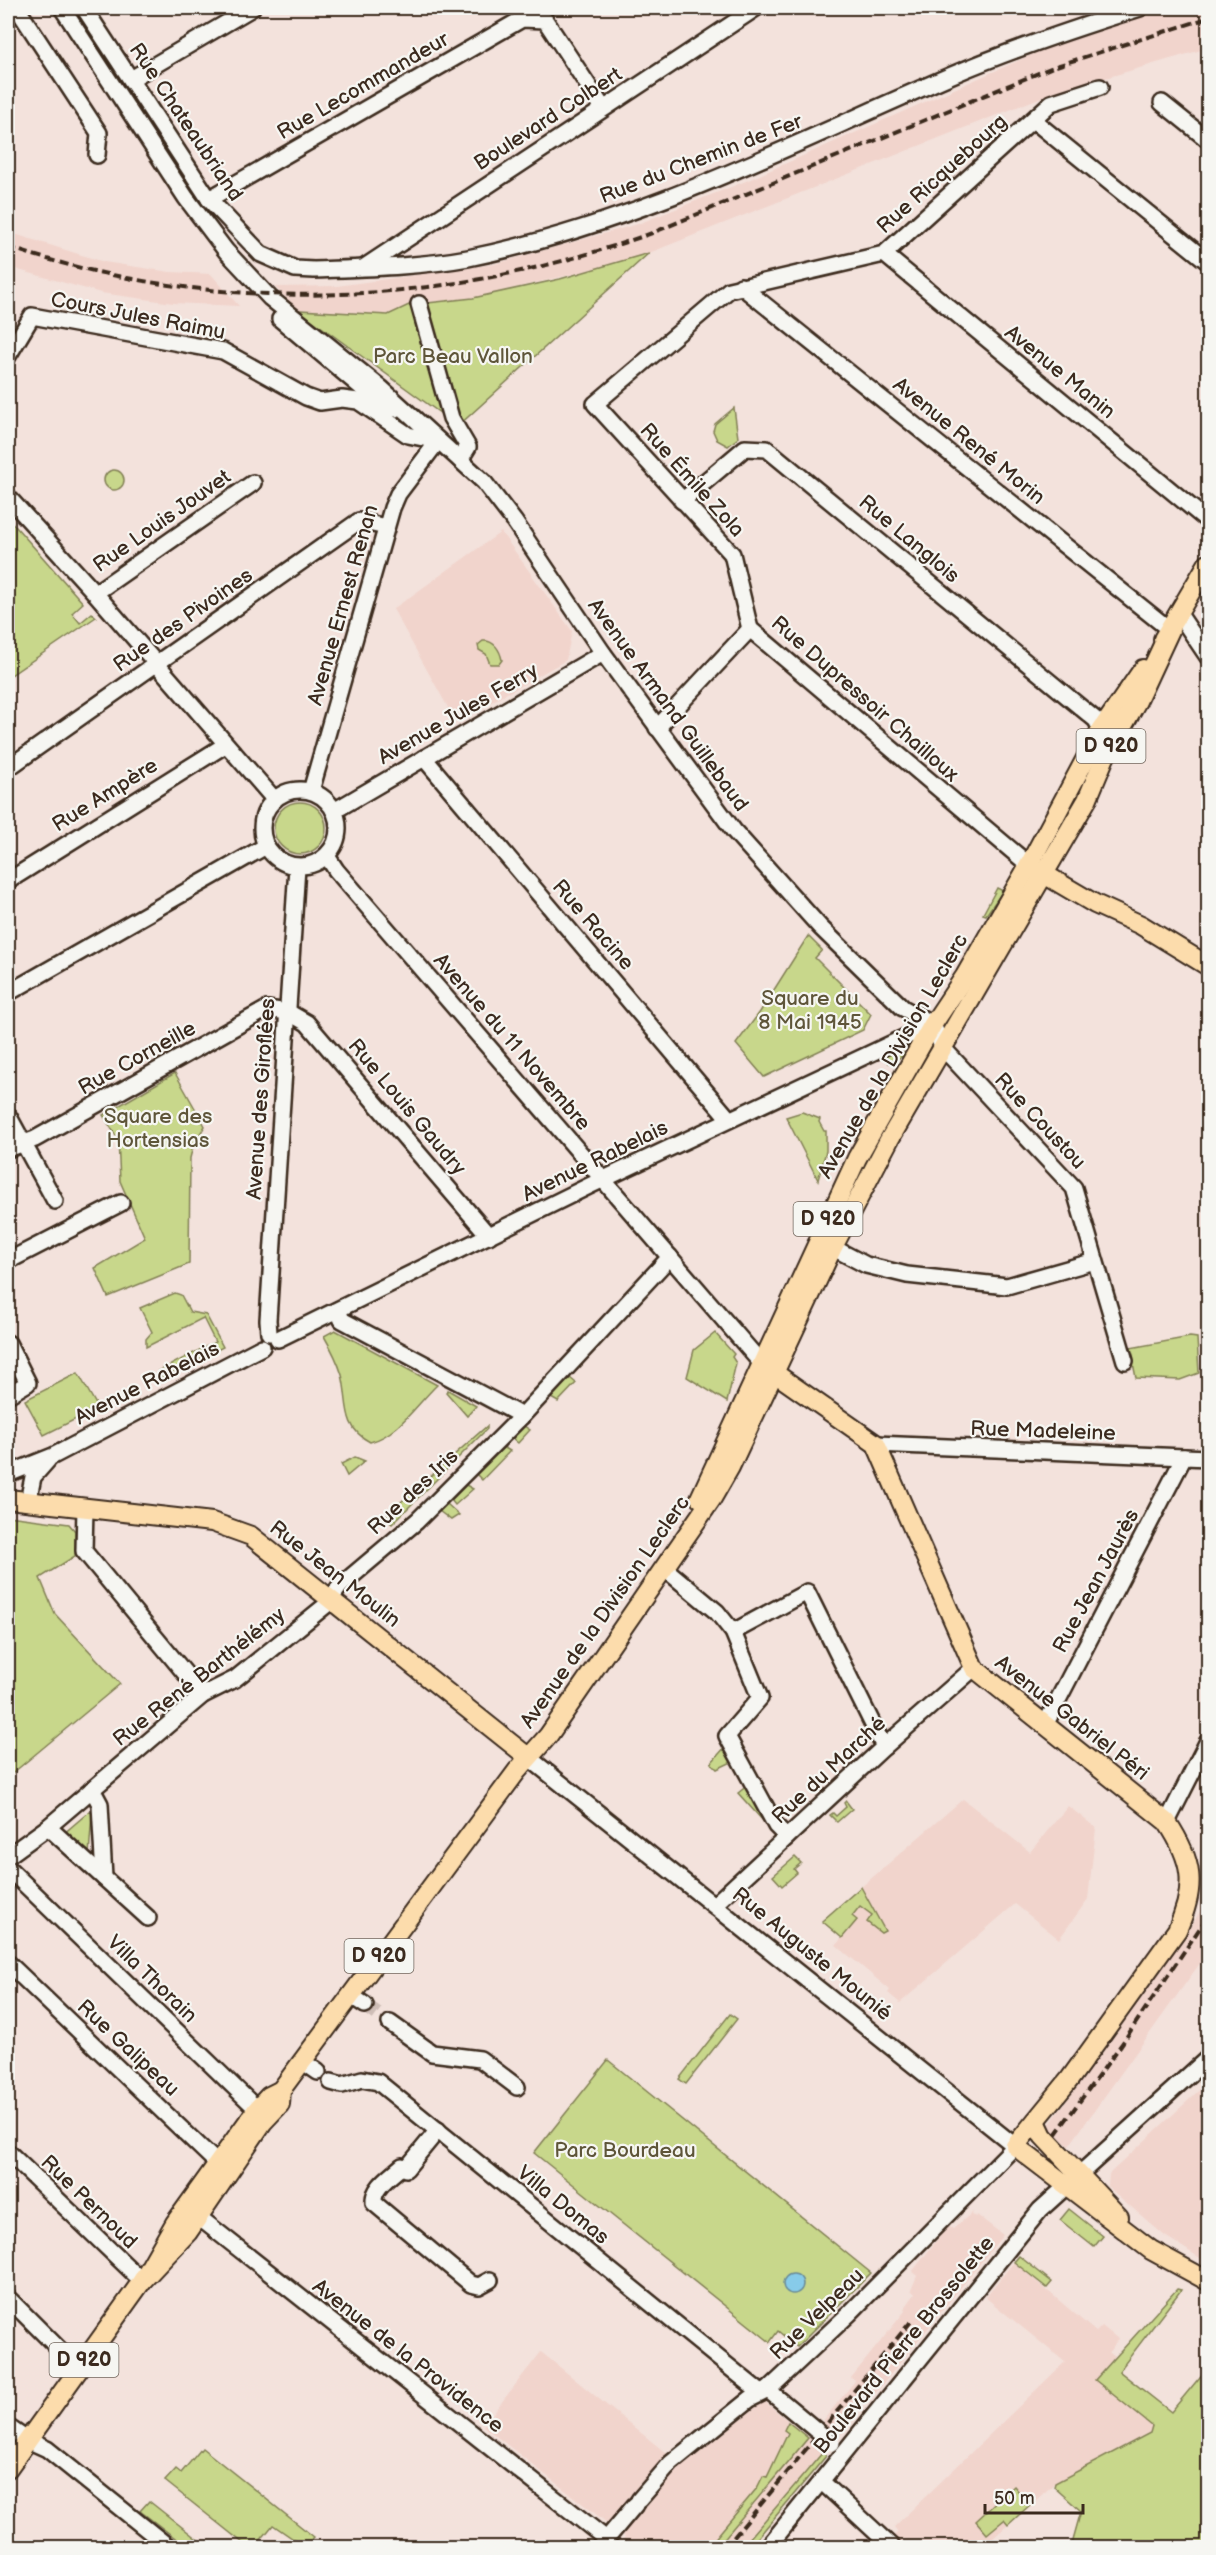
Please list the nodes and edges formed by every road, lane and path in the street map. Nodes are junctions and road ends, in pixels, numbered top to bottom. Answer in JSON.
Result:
{"nodes":[{"id":1,"x":17,"y":8,"type":"edge"},
{"id":2,"x":51,"y":8,"type":"edge"},
{"id":3,"x":62,"y":8,"type":"edge"},
{"id":4,"x":84,"y":8,"type":"edge"},
{"id":5,"x":252,"y":8,"type":"edge"},
{"id":6,"x":756,"y":8,"type":"edge"},
{"id":7,"x":1140,"y":8,"type":"edge"},
{"id":8,"x":130,"y":79,"type":"junction"},
{"id":9,"x":1100,"y":87,"type":"dead end"},
{"id":10,"x":1162,"y":103,"type":"dead end"},
{"id":11,"x":603,"y":108,"type":"junction"},
{"id":12,"x":1033,"y":120,"type":"junction"},
{"id":13,"x":1209,"y":140,"type":"edge"},
{"id":14,"x":97,"y":155,"type":"dead end"},
{"id":15,"x":208,"y":199,"type":"junction"},
{"id":16,"x":261,"y":254,"type":"joint"},
{"id":17,"x":884,"y":254,"type":"junction"},
{"id":18,"x":1209,"y":262,"type":"edge"},
{"id":19,"x":364,"y":267,"type":"junction"},
{"id":20,"x":741,"y":286,"type":"junction"},
{"id":21,"x":419,"y":304,"type":"dead end"},
{"id":22,"x":8,"y":356,"type":"edge"},
{"id":23,"x":595,"y":404,"type":"joint"},
{"id":24,"x":411,"y":418,"type":"junction"},
{"id":25,"x":438,"y":441,"type":"junction"},
{"id":26,"x":460,"y":460,"type":"junction"},
{"id":27,"x":253,"y":483,"type":"dead end"},
{"id":28,"x":8,"y":497,"type":"edge"},
{"id":29,"x":682,"y":501,"type":"junction"},
{"id":30,"x":1209,"y":521,"type":"edge"},
{"id":31,"x":386,"y":527,"type":"junction"},
{"id":32,"x":1209,"y":563,"type":"edge"},
{"id":33,"x":95,"y":593,"type":"junction"},
{"id":34,"x":1179,"y":614,"type":"junction"},
{"id":35,"x":750,"y":629,"type":"junction"},
{"id":36,"x":1170,"y":630,"type":"junction"},
{"id":37,"x":603,"y":653,"type":"junction"},
{"id":38,"x":1209,"y":657,"type":"edge"},
{"id":39,"x":158,"y":665,"type":"junction"},
{"id":40,"x":657,"y":728,"type":"junction"},
{"id":41,"x":1101,"y":730,"type":"junction"},
{"id":42,"x":225,"y":745,"type":"junction"},
{"id":43,"x":424,"y":758,"type":"junction"},
{"id":44,"x":8,"y":768,"type":"edge"},
{"id":45,"x":311,"y":791,"type":"junction"},
{"id":46,"x":274,"y":799,"type":"junction"},
{"id":47,"x":334,"y":811,"type":"junction"},
{"id":48,"x":266,"y":846,"type":"junction"},
{"id":49,"x":327,"y":856,"type":"junction"},
{"id":50,"x":297,"y":867,"type":"junction"},
{"id":51,"x":1036,"y":870,"type":"junction"},
{"id":52,"x":8,"y":881,"type":"edge"},
{"id":53,"x":1209,"y":966,"type":"edge"},
{"id":54,"x":8,"y":993,"type":"edge"},
{"id":55,"x":903,"y":1008,"type":"junction"},
{"id":56,"x":288,"y":1012,"type":"junction"},
{"id":57,"x":933,"y":1024,"type":"junction"},
{"id":58,"x":906,"y":1036,"type":"junction"},
{"id":59,"x":939,"y":1052,"type":"junction"},
{"id":60,"x":916,"y":1053,"type":"junction"},
{"id":61,"x":8,"y":1115,"type":"edge"},
{"id":62,"x":729,"y":1119,"type":"junction"},
{"id":63,"x":23,"y":1144,"type":"junction"},
{"id":64,"x":8,"y":1149,"type":"edge"},
{"id":65,"x":603,"y":1180,"type":"junction"},
{"id":66,"x":55,"y":1201,"type":"dead end"},
{"id":67,"x":121,"y":1203,"type":"dead end"},
{"id":68,"x":489,"y":1236,"type":"junction"},
{"id":69,"x":825,"y":1243,"type":"junction"},
{"id":70,"x":670,"y":1257,"type":"junction"},
{"id":71,"x":8,"y":1261,"type":"edge"},
{"id":72,"x":1095,"y":1261,"type":"junction"},
{"id":73,"x":338,"y":1310,"type":"junction"},
{"id":74,"x":274,"y":1336,"type":"junction"},
{"id":75,"x":8,"y":1343,"type":"edge"},
{"id":76,"x":1125,"y":1361,"type":"dead end"},
{"id":77,"x":768,"y":1369,"type":"junction"},
{"id":78,"x":8,"y":1395,"type":"edge"},
{"id":79,"x":522,"y":1416,"type":"junction"},
{"id":80,"x":876,"y":1444,"type":"junction"},
{"id":81,"x":53,"y":1456,"type":"junction"},
{"id":82,"x":1184,"y":1457,"type":"junction"},
{"id":83,"x":1209,"y":1458,"type":"edge"},
{"id":84,"x":8,"y":1474,"type":"edge"},
{"id":85,"x":8,"y":1499,"type":"edge"},
{"id":86,"x":28,"y":1502,"type":"junction"},
{"id":87,"x":86,"y":1508,"type":"junction"},
{"id":88,"x":669,"y":1572,"type":"dead end"},
{"id":89,"x":331,"y":1597,"type":"junction"},
{"id":90,"x":733,"y":1632,"type":"junction"},
{"id":91,"x":974,"y":1668,"type":"junction"},
{"id":92,"x":203,"y":1695,"type":"junction"},
{"id":93,"x":1045,"y":1725,"type":"junction"},
{"id":94,"x":1209,"y":1741,"type":"edge"},
{"id":95,"x":884,"y":1748,"type":"junction"},
{"id":96,"x":528,"y":1757,"type":"junction"},
{"id":97,"x":92,"y":1790,"type":"junction"},
{"id":98,"x":1167,"y":1822,"type":"junction"},
{"id":99,"x":48,"y":1827,"type":"junction"},
{"id":100,"x":787,"y":1838,"type":"junction"},
{"id":101,"x":8,"y":1856,"type":"edge"},
{"id":102,"x":8,"y":1868,"type":"edge"},
{"id":103,"x":104,"y":1878,"type":"junction"},
{"id":104,"x":715,"y":1904,"type":"junction"},
{"id":105,"x":148,"y":1918,"type":"dead end"},
{"id":106,"x":8,"y":1963,"type":"edge"},
{"id":107,"x":390,"y":2023,"type":"tunnel mouth"},
{"id":108,"x":1209,"y":2058,"type":"edge"},
{"id":109,"x":302,"y":2061,"type":"junction"},
{"id":110,"x":318,"y":2072,"type":"dead end"},
{"id":111,"x":331,"y":2082,"type":"dead end"},
{"id":112,"x":517,"y":2087,"type":"dead end"},
{"id":113,"x":260,"y":2116,"type":"junction"},
{"id":114,"x":1036,"y":2121,"type":"junction"},
{"id":115,"x":438,"y":2130,"type":"junction"},
{"id":116,"x":1015,"y":2146,"type":"junction"},
{"id":117,"x":8,"y":2152,"type":"edge"},
{"id":118,"x":218,"y":2164,"type":"junction"},
{"id":119,"x":1081,"y":2175,"type":"junction"},
{"id":120,"x":1066,"y":2187,"type":"junction"},
{"id":121,"x":195,"y":2208,"type":"junction"},
{"id":122,"x":1142,"y":2243,"type":"junction"},
{"id":123,"x":490,"y":2280,"type":"dead end"},
{"id":124,"x":142,"y":2281,"type":"junction"},
{"id":125,"x":1209,"y":2281,"type":"edge"},
{"id":126,"x":8,"y":2298,"type":"edge"},
{"id":127,"x":80,"y":2365,"type":"junction"},
{"id":128,"x":764,"y":2391,"type":"junction"},
{"id":129,"x":8,"y":2427,"type":"edge"},
{"id":130,"x":27,"y":2440,"type":"junction"},
{"id":131,"x":844,"y":2452,"type":"junction"},
{"id":132,"x":8,"y":2468,"type":"edge"},
{"id":133,"x":821,"y":2481,"type":"junction"},
{"id":134,"x":603,"y":2543,"type":"edge"},
{"id":135,"x":170,"y":2547,"type":"edge"},
{"id":136,"x":767,"y":2547,"type":"edge"},
{"id":137,"x":893,"y":2547,"type":"edge"}],
"edges":[{"from":1,"to":14,"type":"street"},
{"from":2,"to":24,"type":"street","name":"Avenue Armand Guillebaud"},
{"from":3,"to":24,"type":"street","name":"Avenue Armand Guillebaud"},
{"from":4,"to":8,"type":"street","name":"Rue Chateaubriand"},
{"from":5,"to":8,"type":"street"},
{"from":6,"to":11,"type":"street","name":"Boulevard Colbert"},
{"from":7,"to":19,"type":"street","name":"Rue du Chemin de Fer"},
{"from":8,"to":15,"type":"street","name":"Rue Chateaubriand"},
{"from":9,"to":12,"type":"street","name":"Rue Ricquebourg"},
{"from":10,"to":13,"type":"street"},
{"from":11,"to":15,"type":"street","name":"Rue Lecommandeur"},
{"from":11,"to":19,"type":"street","name":"Boulevard Colbert"},
{"from":12,"to":17,"type":"street","name":"Rue Ricquebourg"},
{"from":12,"to":18,"type":"street"},
{"from":15,"to":16,"type":"street","name":"Rue Chateaubriand"},
{"from":16,"to":19,"type":"street","name":"Rue du Chemin de Fer"},
{"from":17,"to":20,"type":"street","name":"Rue Ricquebourg"},
{"from":17,"to":30,"type":"street","name":"Avenue Manin"},
{"from":20,"to":23,"type":"street","name":"Rue Ricquebourg"},
{"from":20,"to":36,"type":"street","name":"Avenue René Morin"},
{"from":21,"to":26,"type":"street"},
{"from":22,"to":25,"type":"street","name":"Cours Jules Raimu"},
{"from":23,"to":29,"type":"street","name":"Rue Émile Zola"},
{"from":24,"to":25,"type":"street","name":"Avenue Armand Guillebaud"},
{"from":25,"to":26,"type":"street","name":"Avenue Armand Guillebaud"},
{"from":25,"to":31,"type":"street","name":"Avenue Ernest Renan"},
{"from":26,"to":37,"type":"street","name":"Avenue Armand Guillebaud"},
{"from":27,"to":33,"type":"street","name":"Rue Louis Jouvet"},
{"from":28,"to":33,"type":"street"},
{"from":29,"to":35,"type":"street","name":"Rue Émile Zola"},
{"from":29,"to":41,"type":"street","name":"Rue Langlois"},
{"from":31,"to":39,"type":"street","name":"Rue des Pivoines"},
{"from":31,"to":45,"type":"street","name":"Avenue Ernest Renan"},
{"from":32,"to":34,"type":"main road","name":"Avenue de la Division Leclerc","number":"D 920"},
{"from":33,"to":39,"type":"street"},
{"from":34,"to":36,"type":"main road","name":"Avenue de la Division Leclerc","number":"D 920"},
{"from":34,"to":38,"type":"street"},
{"from":35,"to":40,"type":"street","name":"Rue Dupressoir Chailloux"},
{"from":35,"to":51,"type":"street","name":"Rue Dupressoir Chailloux"},
{"from":36,"to":41,"type":"main road","name":"Avenue de la Division Leclerc","number":"D 920"},
{"from":36,"to":51,"type":"main road","name":"Avenue de la Division Leclerc","number":"D 920"},
{"from":37,"to":40,"type":"street","name":"Avenue Armand Guillebaud"},
{"from":37,"to":43,"type":"street","name":"Avenue Jules Ferry"},
{"from":39,"to":42,"type":"street"},
{"from":39,"to":44,"type":"street","name":"Rue des Pivoines"},
{"from":40,"to":55,"type":"street","name":"Avenue Armand Guillebaud"},
{"from":41,"to":51,"type":"main road","name":"Avenue de la Division Leclerc","number":"D 920"},
{"from":42,"to":46,"type":"street"},
{"from":42,"to":52,"type":"street","name":"Rue Ampère"},
{"from":43,"to":47,"type":"street","name":"Avenue Jules Ferry"},
{"from":43,"to":62,"type":"street","name":"Rue Racine"},
{"from":45,"to":46,"type":"street"},
{"from":45,"to":47,"type":"street"},
{"from":46,"to":48,"type":"street"},
{"from":47,"to":49,"type":"street"},
{"from":48,"to":50,"type":"street"},
{"from":48,"to":54,"type":"street"},
{"from":49,"to":50,"type":"street"},
{"from":49,"to":65,"type":"street","name":"Avenue du 11 Novembre"},
{"from":50,"to":56,"type":"street","name":"Avenue des Giroflées"},
{"from":51,"to":53,"type":"main road"},
{"from":51,"to":57,"type":"main road","name":"Avenue de la Division Leclerc","number":"D 920"},
{"from":51,"to":59,"type":"main road","name":"Avenue de la Division Leclerc","number":"D 920"},
{"from":55,"to":57,"type":"street","name":"Avenue Armand Guillebaud"},
{"from":55,"to":58,"type":"street"},
{"from":56,"to":63,"type":"street","name":"Rue Corneille"},
{"from":56,"to":68,"type":"street","name":"Rue Louis Gaudry"},
{"from":56,"to":74,"type":"street","name":"Avenue des Giroflées"},
{"from":57,"to":58,"type":"street","name":"Avenue Rabelais"},
{"from":57,"to":59,"type":"street","name":"Rue Coustou"},
{"from":57,"to":60,"type":"main road","name":"Avenue de la Division Leclerc","number":"D 920"},
{"from":58,"to":60,"type":"street"},
{"from":58,"to":62,"type":"street","name":"Avenue Rabelais"},
{"from":59,"to":60,"type":"street"},
{"from":59,"to":69,"type":"main road","name":"Avenue de la Division Leclerc","number":"D 920"},
{"from":59,"to":72,"type":"street","name":"Rue Coustou"},
{"from":60,"to":69,"type":"main road","name":"Avenue de la Division Leclerc","number":"D 920"},
{"from":61,"to":63,"type":"street"},
{"from":62,"to":65,"type":"street","name":"Avenue Rabelais"},
{"from":63,"to":64,"type":"street","name":"Rue Corneille"},
{"from":63,"to":66,"type":"street"},
{"from":65,"to":68,"type":"street","name":"Avenue Rabelais"},
{"from":65,"to":70,"type":"street","name":"Avenue du 11 Novembre"},
{"from":67,"to":71,"type":"street"},
{"from":68,"to":73,"type":"street","name":"Avenue Rabelais"},
{"from":69,"to":72,"type":"street"},
{"from":69,"to":77,"type":"main road","name":"Avenue de la Division Leclerc","number":"D 920"},
{"from":70,"to":77,"type":"street","name":"Avenue du 11 Novembre"},
{"from":70,"to":79,"type":"street","name":"Rue des Iris"},
{"from":72,"to":76,"type":"street","name":"Rue Coustou"},
{"from":73,"to":74,"type":"street","name":"Avenue Rabelais"},
{"from":73,"to":79,"type":"street"},
{"from":74,"to":81,"type":"street","name":"Avenue Rabelais"},
{"from":75,"to":78,"type":"street"},
{"from":77,"to":80,"type":"main road"},
{"from":77,"to":96,"type":"main road","name":"Avenue de la Division Leclerc","number":"D 920"},
{"from":79,"to":89,"type":"street","name":"Rue des Iris"},
{"from":80,"to":82,"type":"street","name":"Rue Madeleine"},
{"from":80,"to":91,"type":"main road","name":"Avenue Gabriel Péri"},
{"from":81,"to":84,"type":"street","name":"Avenue Rabelais"},
{"from":81,"to":86,"type":"street","name":"Avenue Rabelais"},
{"from":82,"to":83,"type":"street","name":"Rue Madeleine"},
{"from":82,"to":93,"type":"street","name":"Rue Jean Jaurès"},
{"from":85,"to":86,"type":"main road","name":"Rue Jean Moulin"},
{"from":86,"to":87,"type":"main road","name":"Rue Jean Moulin"},
{"from":87,"to":89,"type":"main road","name":"Rue Jean Moulin"},
{"from":87,"to":92,"type":"street"},
{"from":88,"to":90,"type":"street"},
{"from":89,"to":92,"type":"street","name":"Rue René Barthélémy"},
{"from":89,"to":96,"type":"main road","name":"Rue Jean Moulin"},
{"from":90,"to":95,"type":"street"},
{"from":90,"to":100,"type":"street"},
{"from":91,"to":93,"type":"main road","name":"Avenue Gabriel Péri"},
{"from":91,"to":95,"type":"street","name":"Rue du Marché"},
{"from":92,"to":97,"type":"street","name":"Rue René Barthélémy"},
{"from":93,"to":98,"type":"main road","name":"Avenue Gabriel Péri"},
{"from":94,"to":98,"type":"street"},
{"from":95,"to":100,"type":"street","name":"Rue du Marché"},
{"from":96,"to":104,"type":"street","name":"Rue Auguste Mounié"},
{"from":96,"to":109,"type":"main road","number":"D 920"},
{"from":97,"to":99,"type":"street","name":"Rue René Barthélémy"},
{"from":97,"to":103,"type":"street"},
{"from":98,"to":114,"type":"main road","name":"Avenue Gabriel Péri"},
{"from":99,"to":101,"type":"street","name":"Rue René Barthélémy"},
{"from":99,"to":103,"type":"street"},
{"from":100,"to":104,"type":"street","name":"Rue du Marché"},
{"from":102,"to":113,"type":"street","name":"Villa Thorain"},
{"from":103,"to":105,"type":"street"},
{"from":104,"to":116,"type":"street","name":"Rue Auguste Mounié"},
{"from":106,"to":118,"type":"street","name":"Rue Galipeau"},
{"from":107,"to":112,"type":"street"},
{"from":108,"to":119,"type":"street","name":"Boulevard Pierre Brossolette"},
{"from":109,"to":110,"type":"street"},
{"from":109,"to":113,"type":"main road","number":"D 920"},
{"from":111,"to":115,"type":"street","name":"Villa Domas"},
{"from":113,"to":118,"type":"main road","number":"D 920"},
{"from":113,"to":121,"type":"main road","number":"D 920"},
{"from":114,"to":116,"type":"main road","name":"Avenue Gabriel Péri"},
{"from":114,"to":119,"type":"main road"},
{"from":115,"to":123,"type":"street"},
{"from":115,"to":128,"type":"street","name":"Villa Domas"},
{"from":116,"to":120,"type":"main road","name":"Rue Auguste Mounié"},
{"from":116,"to":128,"type":"street","name":"Rue Velpeau"},
{"from":117,"to":124,"type":"street","name":"Rue Pernoud"},
{"from":118,"to":121,"type":"main road","number":"D 920"},
{"from":119,"to":120,"type":"street","name":"Boulevard Pierre Brossolette"},
{"from":119,"to":122,"type":"main road"},
{"from":120,"to":122,"type":"main road","name":"Rue Auguste Mounié"},
{"from":120,"to":131,"type":"street","name":"Boulevard Pierre Brossolette"},
{"from":121,"to":124,"type":"main road","number":"D 920"},
{"from":121,"to":134,"type":"street","name":"Avenue de la Providence"},
{"from":122,"to":125,"type":"main road"},
{"from":124,"to":127,"type":"main road","number":"D 920"},
{"from":126,"to":127,"type":"street"},
{"from":127,"to":130,"type":"main road","number":"D 920"},
{"from":128,"to":131,"type":"street","name":"Villa Domas","bridge":true},
{"from":128,"to":134,"type":"street","name":"Rue Velpeau"},
{"from":129,"to":130,"type":"street"},
{"from":130,"to":132,"type":"main road","number":"D 920"},
{"from":130,"to":135,"type":"street"},
{"from":131,"to":133,"type":"street","name":"Boulevard Pierre Brossolette"},
{"from":133,"to":136,"type":"street","name":"Boulevard Pierre Brossolette"},
{"from":133,"to":137,"type":"street"}]}
